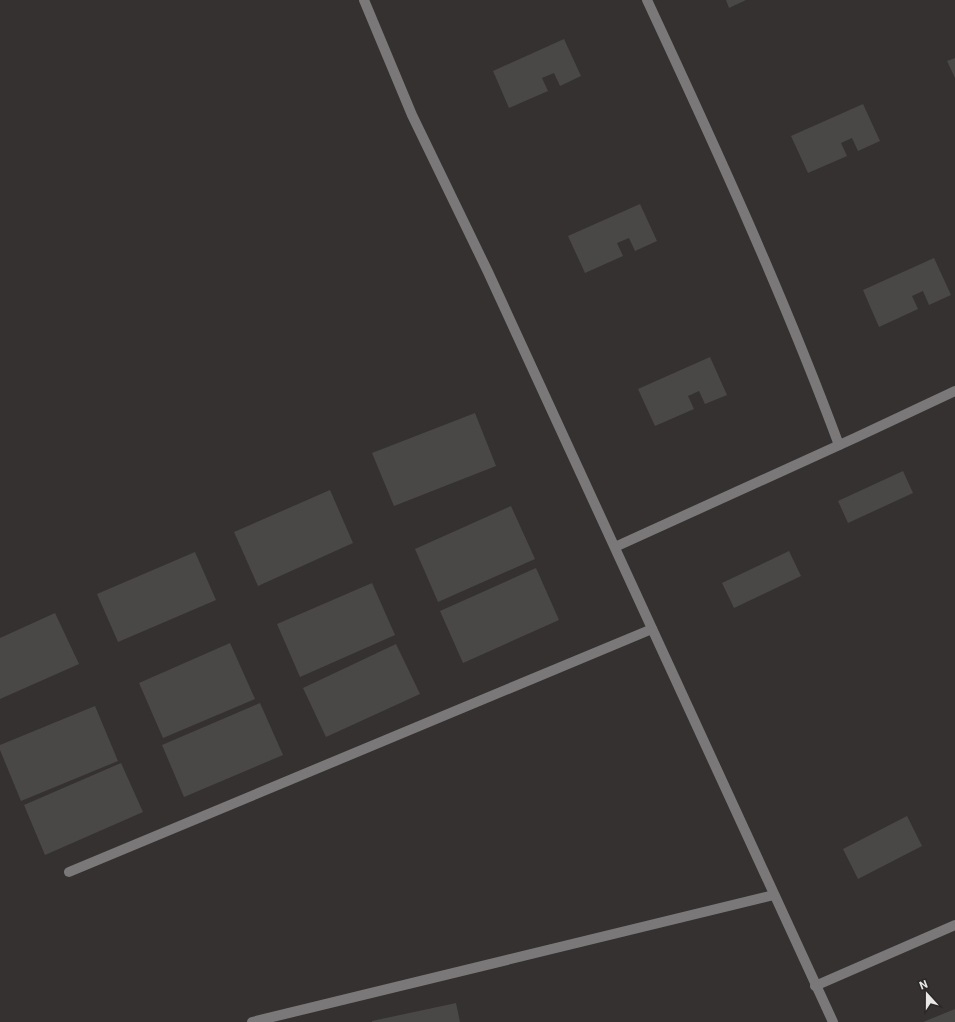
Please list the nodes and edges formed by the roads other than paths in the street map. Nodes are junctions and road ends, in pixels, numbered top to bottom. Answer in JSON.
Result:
{"nodes":[{"id":1,"x":364,"y":0,"type":"edge"},
{"id":2,"x":647,"y":0,"type":"edge"},
{"id":3,"x":955,"y":391,"type":"edge"},
{"id":4,"x":839,"y":445,"type":"junction"},
{"id":5,"x":615,"y":547,"type":"junction"},
{"id":6,"x":652,"y":629,"type":"junction"},
{"id":7,"x":69,"y":872,"type":"dead end"},
{"id":8,"x":774,"y":895,"type":"junction"},
{"id":9,"x":955,"y":925,"type":"edge"},
{"id":10,"x":815,"y":986,"type":"junction"},
{"id":11,"x":252,"y":1022,"type":"edge"},
{"id":12,"x":833,"y":1022,"type":"edge"}],
"edges":[{"from":1,"to":5,"type":"street"},
{"from":2,"to":4,"type":"street"},
{"from":3,"to":4,"type":"street"},
{"from":4,"to":5,"type":"street"},
{"from":5,"to":6,"type":"street"},
{"from":6,"to":7,"type":"street"},
{"from":6,"to":8,"type":"street"},
{"from":8,"to":10,"type":"street"},
{"from":8,"to":11,"type":"street"},
{"from":9,"to":10,"type":"street"},
{"from":10,"to":12,"type":"street"}]}
